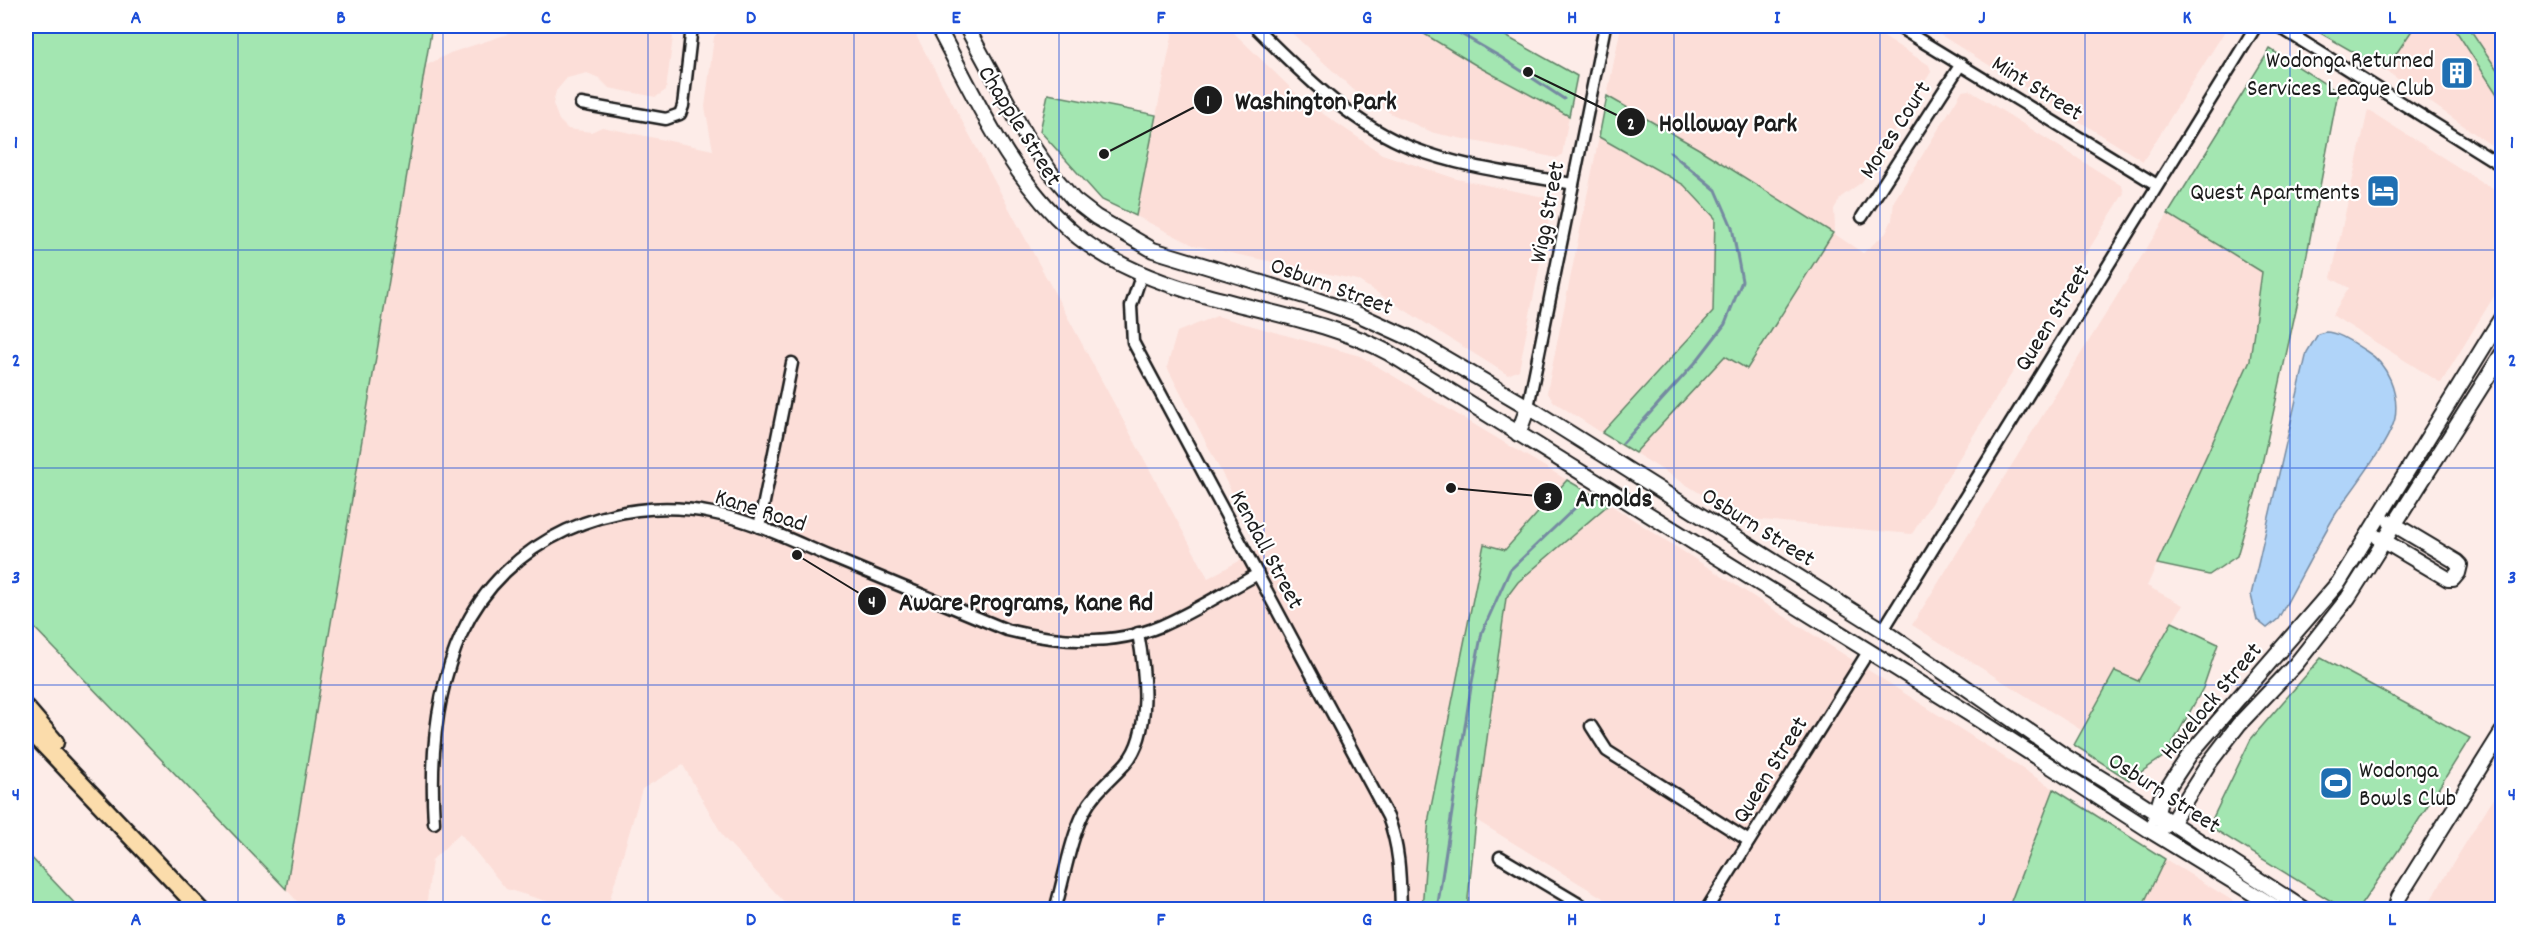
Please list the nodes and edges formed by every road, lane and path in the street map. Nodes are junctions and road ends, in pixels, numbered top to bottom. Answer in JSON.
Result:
{"nodes":[{"id":1,"x":692,"y":26,"type":"edge"},
{"id":2,"x":936,"y":26,"type":"edge"},
{"id":3,"x":966,"y":26,"type":"edge"},
{"id":4,"x":1254,"y":26,"type":"edge"},
{"id":5,"x":1605,"y":26,"type":"edge"},
{"id":6,"x":1897,"y":26,"type":"edge"},
{"id":7,"x":2256,"y":26,"type":"edge"},
{"id":8,"x":2278,"y":26,"type":"edge"},
{"id":9,"x":1961,"y":64,"type":"junction"},
{"id":10,"x":581,"y":104,"type":"dead end"},
{"id":11,"x":2502,"y":166,"type":"edge"},
{"id":12,"x":1573,"y":184,"type":"junction"},
{"id":13,"x":2157,"y":185,"type":"junction"},
{"id":14,"x":1862,"y":217,"type":"dead end"},
{"id":15,"x":1153,"y":250,"type":"junction"},
{"id":16,"x":1142,"y":273,"type":"junction"},
{"id":17,"x":2502,"y":317,"type":"edge"},
{"id":18,"x":2502,"y":354,"type":"edge"},
{"id":19,"x":792,"y":363,"type":"dead end"},
{"id":20,"x":1528,"y":408,"type":"junction"},
{"id":21,"x":1518,"y":434,"type":"junction"},
{"id":22,"x":2380,"y":517,"type":"junction"},
{"id":23,"x":2396,"y":524,"type":"junction"},
{"id":24,"x":759,"y":527,"type":"junction"},
{"id":25,"x":2370,"y":533,"type":"junction"},
{"id":26,"x":2385,"y":542,"type":"junction"},
{"id":27,"x":1258,"y":574,"type":"junction"},
{"id":28,"x":1883,"y":630,"type":"junction"},
{"id":29,"x":1138,"y":633,"type":"junction"},
{"id":30,"x":1868,"y":652,"type":"junction"},
{"id":31,"x":26,"y":708,"type":"edge"},
{"id":32,"x":26,"y":726,"type":"edge"},
{"id":33,"x":1591,"y":726,"type":"dead end"},
{"id":34,"x":2502,"y":732,"type":"edge"},
{"id":35,"x":2155,"y":811,"type":"junction"},
{"id":36,"x":434,"y":823,"type":"dead end"},
{"id":37,"x":2171,"y":823,"type":"junction"},
{"id":38,"x":2154,"y":833,"type":"junction"},
{"id":39,"x":1749,"y":841,"type":"junction"},
{"id":40,"x":1500,"y":857,"type":"dead end"},
{"id":41,"x":155,"y":860,"type":"junction"},
{"id":42,"x":2397,"y":903,"type":"edge"},
{"id":43,"x":201,"y":909,"type":"edge"},
{"id":44,"x":1055,"y":909,"type":"edge"},
{"id":45,"x":1401,"y":909,"type":"edge"},
{"id":46,"x":1589,"y":909,"type":"edge"},
{"id":47,"x":1706,"y":909,"type":"edge"},
{"id":48,"x":2280,"y":909,"type":"edge"},
{"id":49,"x":2305,"y":909,"type":"edge"},
{"id":50,"x":2385,"y":909,"type":"edge"}],
"edges":[{"from":1,"to":10,"type":"street"},
{"from":2,"to":16,"type":"street","name":"Chapple Street"},
{"from":3,"to":15,"type":"street","name":"Chapple Street"},
{"from":4,"to":12,"type":"street"},
{"from":5,"to":12,"type":"street","name":"Wigg Street"},
{"from":6,"to":9,"type":"street","name":"Mint Street"},
{"from":7,"to":13,"type":"street","name":"Queen Street"},
{"from":8,"to":11,"type":"street"},
{"from":9,"to":13,"type":"street","name":"Mint Street"},
{"from":9,"to":14,"type":"street","name":"Mores Court"},
{"from":12,"to":20,"type":"street","name":"Wigg Street"},
{"from":13,"to":28,"type":"street","name":"Queen Street"},
{"from":15,"to":16,"type":"street"},
{"from":15,"to":20,"type":"street","name":"Osburn Street"},
{"from":16,"to":21,"type":"street","name":"Osburn Street"},
{"from":16,"to":27,"type":"street","name":"Kendall Street"},
{"from":17,"to":22,"type":"street","name":"Havelock Street"},
{"from":18,"to":23,"type":"street","name":"Havelock Street"},
{"from":19,"to":24,"type":"street"},
{"from":20,"to":21,"type":"street"},
{"from":20,"to":28,"type":"street","name":"Osburn Street"},
{"from":21,"to":30,"type":"street","name":"Osburn Street"},
{"from":22,"to":23,"type":"street"},
{"from":22,"to":25,"type":"street","name":"Havelock Street"},
{"from":23,"to":26,"type":"street","name":"Havelock Street"},
{"from":23,"to":26,"type":"street"},
{"from":24,"to":29,"type":"street","name":"Kane Road"},
{"from":24,"to":36,"type":"street","name":"Kane Road"},
{"from":25,"to":26,"type":"street"},
{"from":25,"to":35,"type":"street","name":"Havelock Street"},
{"from":26,"to":37,"type":"street","name":"Havelock Street"},
{"from":27,"to":29,"type":"street","name":"Kane Road"},
{"from":27,"to":45,"type":"street","name":"Kendall Street"},
{"from":28,"to":30,"type":"street"},
{"from":28,"to":35,"type":"street","name":"Osburn Street"},
{"from":29,"to":44,"type":"street"},
{"from":30,"to":38,"type":"street","name":"Osburn Street"},
{"from":30,"to":39,"type":"street","name":"Queen Street"},
{"from":31,"to":41,"type":"main road"},
{"from":32,"to":41,"type":"main road"},
{"from":33,"to":39,"type":"street"},
{"from":34,"to":42,"type":"street"},
{"from":35,"to":37,"type":"street","name":"Osburn Street"},
{"from":35,"to":38,"type":"street","name":"Havelock Street"},
{"from":37,"to":38,"type":"street","name":"Havelock Street"},
{"from":37,"to":49,"type":"street","name":"Osburn Street"},
{"from":38,"to":48,"type":"street","name":"Osburn Street"},
{"from":39,"to":47,"type":"street","name":"Queen Street"},
{"from":40,"to":46,"type":"street"},
{"from":41,"to":43,"type":"main road"},
{"from":42,"to":50,"type":"street"}]}
